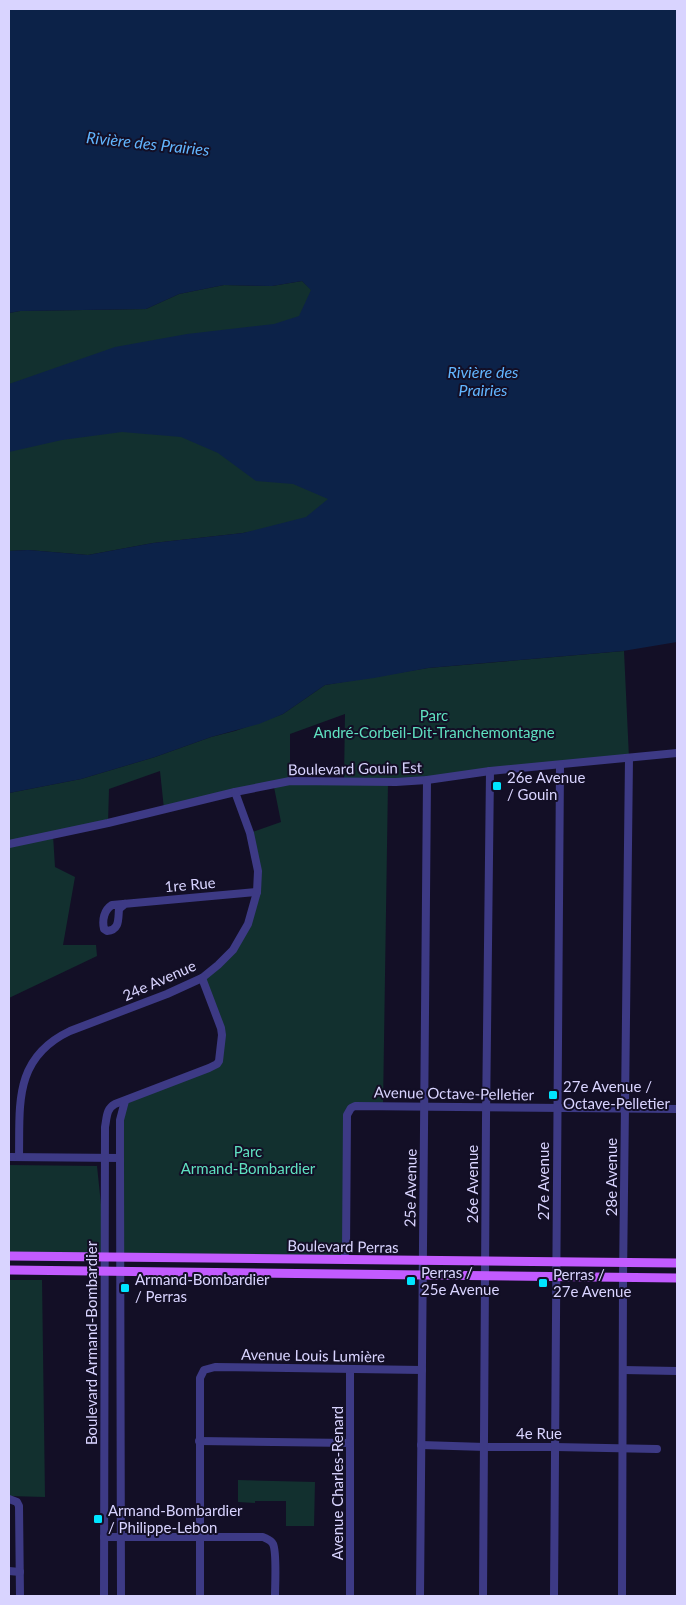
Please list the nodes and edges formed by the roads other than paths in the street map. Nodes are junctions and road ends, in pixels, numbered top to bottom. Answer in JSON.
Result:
{"nodes":[{"id":1,"x":677,"y":753,"type":"edge"},
{"id":2,"x":629,"y":758,"type":"junction"},
{"id":3,"x":560,"y":765,"type":"junction"},
{"id":4,"x":490,"y":771,"type":"junction"},
{"id":5,"x":427,"y":780,"type":"junction"},
{"id":6,"x":235,"y":792,"type":"junction"},
{"id":7,"x":9,"y":844,"type":"edge"},
{"id":8,"x":257,"y":892,"type":"junction"},
{"id":9,"x":125,"y":904,"type":"dead end"},
{"id":10,"x":202,"y":978,"type":"junction"},
{"id":11,"x":125,"y":1101,"type":"junction"},
{"id":12,"x":424,"y":1106,"type":"junction"},
{"id":13,"x":486,"y":1107,"type":"junction"},
{"id":14,"x":558,"y":1107,"type":"junction"},
{"id":15,"x":625,"y":1108,"type":"junction"},
{"id":16,"x":677,"y":1109,"type":"edge"},
{"id":17,"x":9,"y":1157,"type":"edge"},
{"id":18,"x":19,"y":1157,"type":"junction"},
{"id":19,"x":105,"y":1158,"type":"junction"},
{"id":20,"x":120,"y":1158,"type":"junction"},
{"id":21,"x":9,"y":1256,"type":"edge"},
{"id":22,"x":120,"y":1257,"type":"junction"},
{"id":23,"x":105,"y":1258,"type":"junction"},
{"id":24,"x":344,"y":1259,"type":"junction"},
{"id":25,"x":422,"y":1261,"type":"junction"},
{"id":26,"x":486,"y":1261,"type":"junction"},
{"id":27,"x":557,"y":1262,"type":"junction"},
{"id":28,"x":623,"y":1263,"type":"junction"},
{"id":29,"x":677,"y":1263,"type":"edge"},
{"id":30,"x":9,"y":1270,"type":"edge"},
{"id":31,"x":105,"y":1272,"type":"junction"},
{"id":32,"x":121,"y":1272,"type":"junction"},
{"id":33,"x":422,"y":1276,"type":"junction"},
{"id":34,"x":486,"y":1277,"type":"junction"},
{"id":35,"x":556,"y":1278,"type":"junction"},
{"id":36,"x":623,"y":1278,"type":"junction"},
{"id":37,"x":677,"y":1278,"type":"edge"},
{"id":38,"x":350,"y":1369,"type":"junction"},
{"id":39,"x":422,"y":1370,"type":"junction"},
{"id":40,"x":623,"y":1370,"type":"junction"},
{"id":41,"x":677,"y":1371,"type":"edge"},
{"id":42,"x":199,"y":1441,"type":"junction"},
{"id":43,"x":350,"y":1442,"type":"junction"},
{"id":44,"x":421,"y":1445,"type":"junction"},
{"id":45,"x":485,"y":1447,"type":"junction"},
{"id":46,"x":555,"y":1447,"type":"junction"},
{"id":47,"x":622,"y":1448,"type":"junction"},
{"id":48,"x":657,"y":1449,"type":"dead end"},
{"id":49,"x":9,"y":1499,"type":"edge"},
{"id":50,"x":104,"y":1536,"type":"junction"},
{"id":51,"x":121,"y":1536,"type":"junction"},
{"id":52,"x":200,"y":1538,"type":"junction"},
{"id":53,"x":9,"y":1571,"type":"edge"},
{"id":54,"x":20,"y":1572,"type":"junction"},
{"id":55,"x":20,"y":1596,"type":"edge"},
{"id":56,"x":104,"y":1596,"type":"edge"},
{"id":57,"x":121,"y":1596,"type":"edge"},
{"id":58,"x":200,"y":1596,"type":"edge"},
{"id":59,"x":275,"y":1596,"type":"edge"},
{"id":60,"x":350,"y":1596,"type":"edge"},
{"id":61,"x":420,"y":1596,"type":"edge"},
{"id":62,"x":483,"y":1596,"type":"edge"},
{"id":63,"x":554,"y":1596,"type":"edge"},
{"id":64,"x":622,"y":1596,"type":"edge"}],
"edges":[{"from":1,"to":2,"type":"street","name":"Boulevard Gouin Est"},
{"from":2,"to":3,"type":"street","name":"Boulevard Gouin Est"},
{"from":2,"to":15,"type":"street","name":"28e Avenue"},
{"from":3,"to":4,"type":"street","name":"Boulevard Gouin Est"},
{"from":3,"to":14,"type":"street","name":"27e Avenue"},
{"from":4,"to":5,"type":"street","name":"Boulevard Gouin Est"},
{"from":4,"to":13,"type":"street","name":"26e Avenue"},
{"from":5,"to":6,"type":"street","name":"Boulevard Gouin Est"},
{"from":5,"to":12,"type":"street","name":"25e Avenue"},
{"from":6,"to":7,"type":"street","name":"Boulevard Gouin Est"},
{"from":6,"to":8,"type":"street","name":"24e Avenue"},
{"from":8,"to":9,"type":"street","name":"1re Rue"},
{"from":8,"to":10,"type":"street","name":"24e Avenue"},
{"from":10,"to":11,"type":"street","name":"Boulevard Armand-Bombardier"},
{"from":10,"to":18,"type":"street","name":"24e Avenue"},
{"from":11,"to":19,"type":"street","name":"Boulevard Armand-Bombardier"},
{"from":11,"to":20,"type":"street","name":"Boulevard Armand-Bombardier"},
{"from":12,"to":13,"type":"street","name":"Avenue Octave-Pelletier"},
{"from":12,"to":24,"type":"street","name":"Avenue Octave-Pelletier"},
{"from":12,"to":25,"type":"street","name":"25e Avenue"},
{"from":13,"to":14,"type":"street","name":"Avenue Octave-Pelletier"},
{"from":13,"to":26,"type":"street","name":"26e Avenue"},
{"from":14,"to":15,"type":"street","name":"Avenue Octave-Pelletier"},
{"from":14,"to":27,"type":"street","name":"27e Avenue"},
{"from":15,"to":16,"type":"street","name":"Avenue Octave-Pelletier"},
{"from":15,"to":28,"type":"street","name":"28e Avenue"},
{"from":17,"to":18,"type":"street"},
{"from":18,"to":19,"type":"street"},
{"from":19,"to":20,"type":"street"},
{"from":19,"to":23,"type":"street","name":"Boulevard Armand-Bombardier"},
{"from":20,"to":22,"type":"street","name":"Boulevard Armand-Bombardier"},
{"from":21,"to":23,"type":"main road","name":"Boulevard Perras"},
{"from":22,"to":23,"type":"main road","name":"Boulevard Perras"},
{"from":22,"to":24,"type":"main road","name":"Boulevard Perras"},
{"from":22,"to":32,"type":"street","name":"Boulevard Armand-Bombardier"},
{"from":23,"to":31,"type":"street","name":"Boulevard Armand-Bombardier"},
{"from":24,"to":25,"type":"main road","name":"Boulevard Perras"},
{"from":25,"to":26,"type":"main road","name":"Boulevard Perras"},
{"from":25,"to":33,"type":"street","name":"25e Avenue"},
{"from":26,"to":27,"type":"main road","name":"Boulevard Perras"},
{"from":26,"to":34,"type":"street","name":"26e Avenue"},
{"from":27,"to":28,"type":"main road","name":"Boulevard Perras"},
{"from":27,"to":35,"type":"street","name":"27e Avenue"},
{"from":28,"to":29,"type":"main road","name":"Boulevard Perras"},
{"from":28,"to":36,"type":"street","name":"28e Avenue"},
{"from":30,"to":31,"type":"main road","name":"Boulevard Perras"},
{"from":31,"to":32,"type":"main road","name":"Boulevard Perras"},
{"from":31,"to":50,"type":"street","name":"Boulevard Armand-Bombardier"},
{"from":32,"to":33,"type":"main road","name":"Boulevard Perras"},
{"from":32,"to":51,"type":"street","name":"Boulevard Armand-Bombardier"},
{"from":33,"to":34,"type":"main road","name":"Boulevard Perras"},
{"from":33,"to":39,"type":"street","name":"25e Avenue"},
{"from":34,"to":35,"type":"main road","name":"Boulevard Perras"},
{"from":34,"to":45,"type":"street","name":"26e Avenue"},
{"from":35,"to":36,"type":"main road","name":"Boulevard Perras"},
{"from":35,"to":46,"type":"street","name":"27e Avenue"},
{"from":36,"to":37,"type":"main road","name":"Boulevard Perras"},
{"from":36,"to":40,"type":"street","name":"28e Avenue"},
{"from":38,"to":39,"type":"street","name":"Avenue Louis Lumière"},
{"from":38,"to":42,"type":"street","name":"Avenue Louis Lumière"},
{"from":38,"to":43,"type":"street","name":"Avenue Charles-Renard"},
{"from":39,"to":44,"type":"street","name":"25e Avenue"},
{"from":40,"to":41,"type":"street"},
{"from":40,"to":47,"type":"street","name":"28e Avenue"},
{"from":42,"to":43,"type":"street"},
{"from":42,"to":52,"type":"street"},
{"from":43,"to":60,"type":"street","name":"Avenue Charles-Renard"},
{"from":44,"to":45,"type":"street","name":"4e Rue"},
{"from":44,"to":61,"type":"street","name":"25e Avenue"},
{"from":45,"to":46,"type":"street","name":"4e Rue"},
{"from":45,"to":62,"type":"street","name":"26e Avenue"},
{"from":46,"to":47,"type":"street","name":"4e Rue"},
{"from":46,"to":63,"type":"street","name":"27e Avenue"},
{"from":47,"to":48,"type":"street","name":"4e Rue"},
{"from":47,"to":64,"type":"street","name":"28e Avenue"},
{"from":49,"to":54,"type":"street"},
{"from":50,"to":51,"type":"street"},
{"from":50,"to":56,"type":"street","name":"Boulevard Armand-Bombardier"},
{"from":51,"to":52,"type":"street"},
{"from":51,"to":57,"type":"street","name":"Boulevard Armand-Bombardier"},
{"from":52,"to":58,"type":"street"},
{"from":52,"to":59,"type":"street"},
{"from":53,"to":54,"type":"street"},
{"from":54,"to":55,"type":"street"}]}
